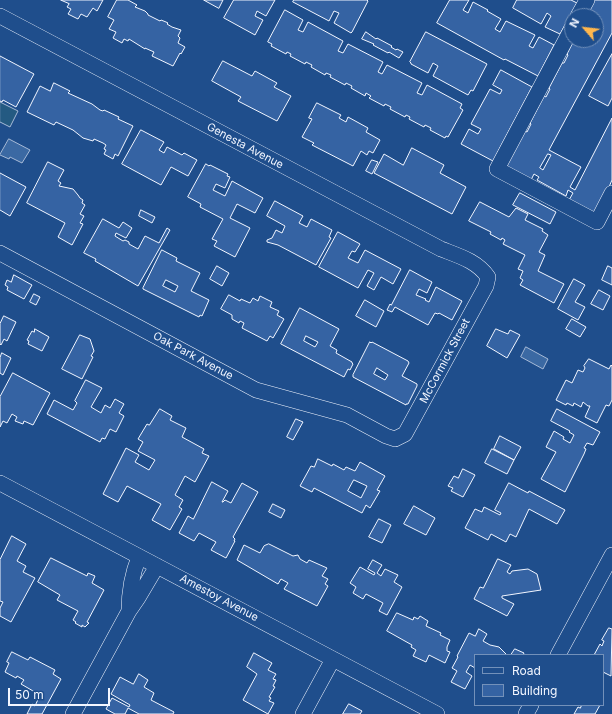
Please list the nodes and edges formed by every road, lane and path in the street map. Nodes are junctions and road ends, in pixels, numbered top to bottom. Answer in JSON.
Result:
{"nodes":[{"id":1,"x":0,"y":16,"type":"edge"},
{"id":2,"x":564,"y":43,"type":"edge"},
{"id":3,"x":612,"y":193,"type":"edge"},
{"id":4,"x":0,"y":253,"type":"edge"},
{"id":5,"x":488,"y":277,"type":"joint"},
{"id":6,"x":395,"y":439,"type":"joint"},
{"id":7,"x":0,"y":483,"type":"edge"},
{"id":8,"x":612,"y":555,"type":"edge"},
{"id":9,"x":139,"y":557,"type":"junction"},
{"id":10,"x":157,"y":566,"type":"junction"},
{"id":11,"x":129,"y":611,"type":"junction"},
{"id":12,"x":559,"y":654,"type":"edge"},
{"id":13,"x":332,"y":659,"type":"junction"},
{"id":14,"x":73,"y":714,"type":"edge"},
{"id":15,"x":303,"y":714,"type":"edge"},
{"id":16,"x":437,"y":714,"type":"edge"}],
"edges":[{"from":1,"to":5,"type":"street","name":"Genesta Avenue"},
{"from":2,"to":3,"type":"street"},
{"from":4,"to":6,"type":"street","name":"Oak Park Avenue"},
{"from":5,"to":6,"type":"street","name":"McCormick Street"},
{"from":7,"to":9,"type":"street","name":"Amestoy Avenue"},
{"from":8,"to":12,"type":"street"},
{"from":9,"to":10,"type":"street","name":"Amestoy Avenue"},
{"from":9,"to":11,"type":"street"},
{"from":10,"to":11,"type":"street"},
{"from":10,"to":13,"type":"street","name":"Amestoy Avenue"},
{"from":11,"to":14,"type":"street"},
{"from":13,"to":15,"type":"street"},
{"from":13,"to":16,"type":"street","name":"Amestoy Avenue"}]}
